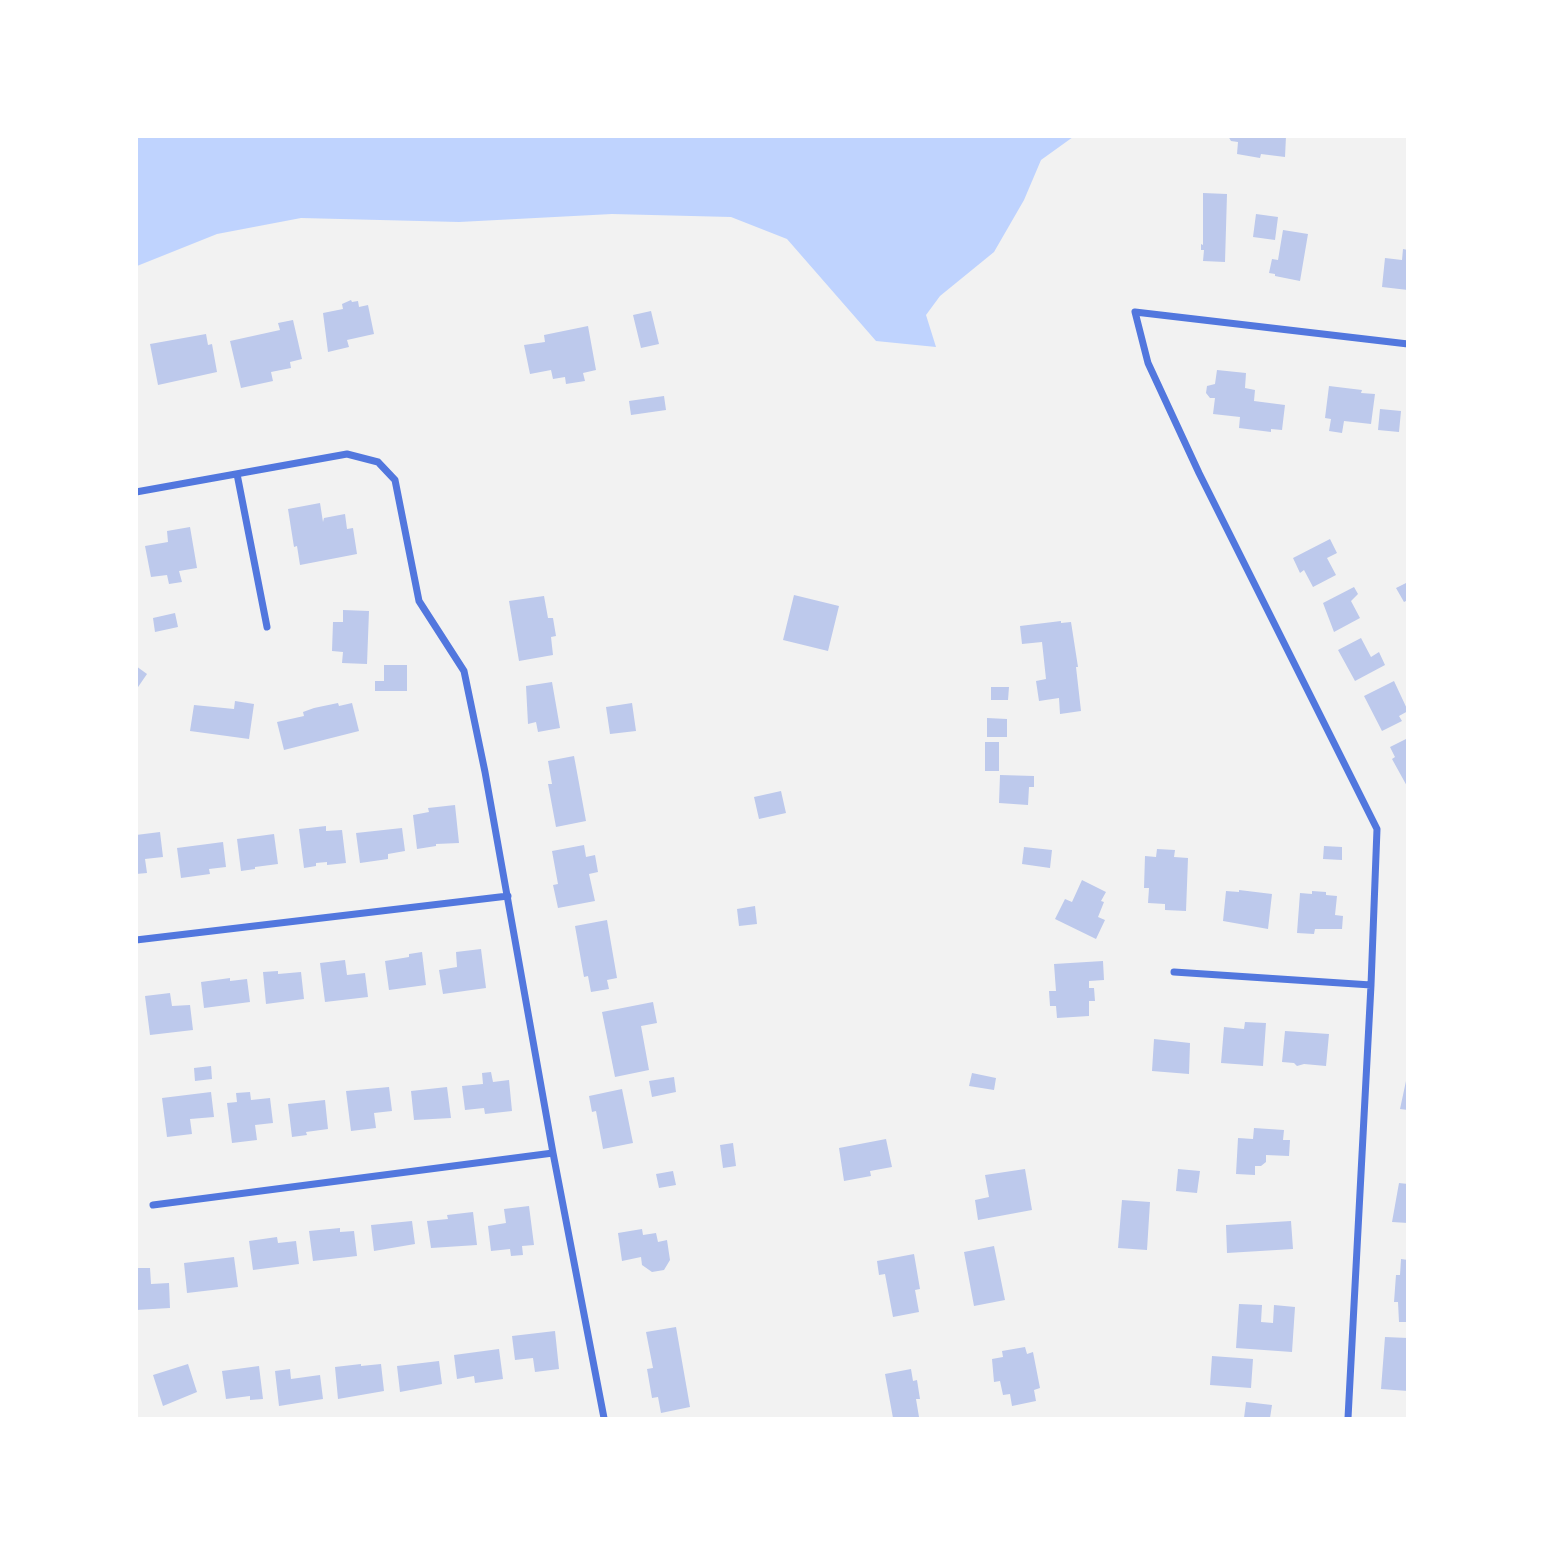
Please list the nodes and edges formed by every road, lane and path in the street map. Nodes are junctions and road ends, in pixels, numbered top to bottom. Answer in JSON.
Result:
{"nodes":[{"id":1,"x":1408,"y":344,"type":"edge"},
{"id":2,"x":237,"y":474,"type":"junction"},
{"id":3,"x":136,"y":492,"type":"edge"},
{"id":4,"x":267,"y":627,"type":"dead end"},
{"id":5,"x":508,"y":896,"type":"junction"},
{"id":6,"x":136,"y":940,"type":"edge"},
{"id":7,"x":1174,"y":972,"type":"dead end"},
{"id":8,"x":1371,"y":985,"type":"junction"},
{"id":9,"x":552,"y":1153,"type":"junction"},
{"id":10,"x":153,"y":1205,"type":"dead end"},
{"id":11,"x":604,"y":1419,"type":"edge"},
{"id":12,"x":1348,"y":1419,"type":"edge"}],
"edges":[{"from":1,"to":8,"type":"street"},
{"from":2,"to":3,"type":"street"},
{"from":2,"to":4,"type":"street"},
{"from":2,"to":5,"type":"street"},
{"from":5,"to":6,"type":"street"},
{"from":5,"to":9,"type":"street"},
{"from":7,"to":8,"type":"street"},
{"from":8,"to":12,"type":"street"},
{"from":9,"to":10,"type":"street"},
{"from":9,"to":11,"type":"street"}]}
